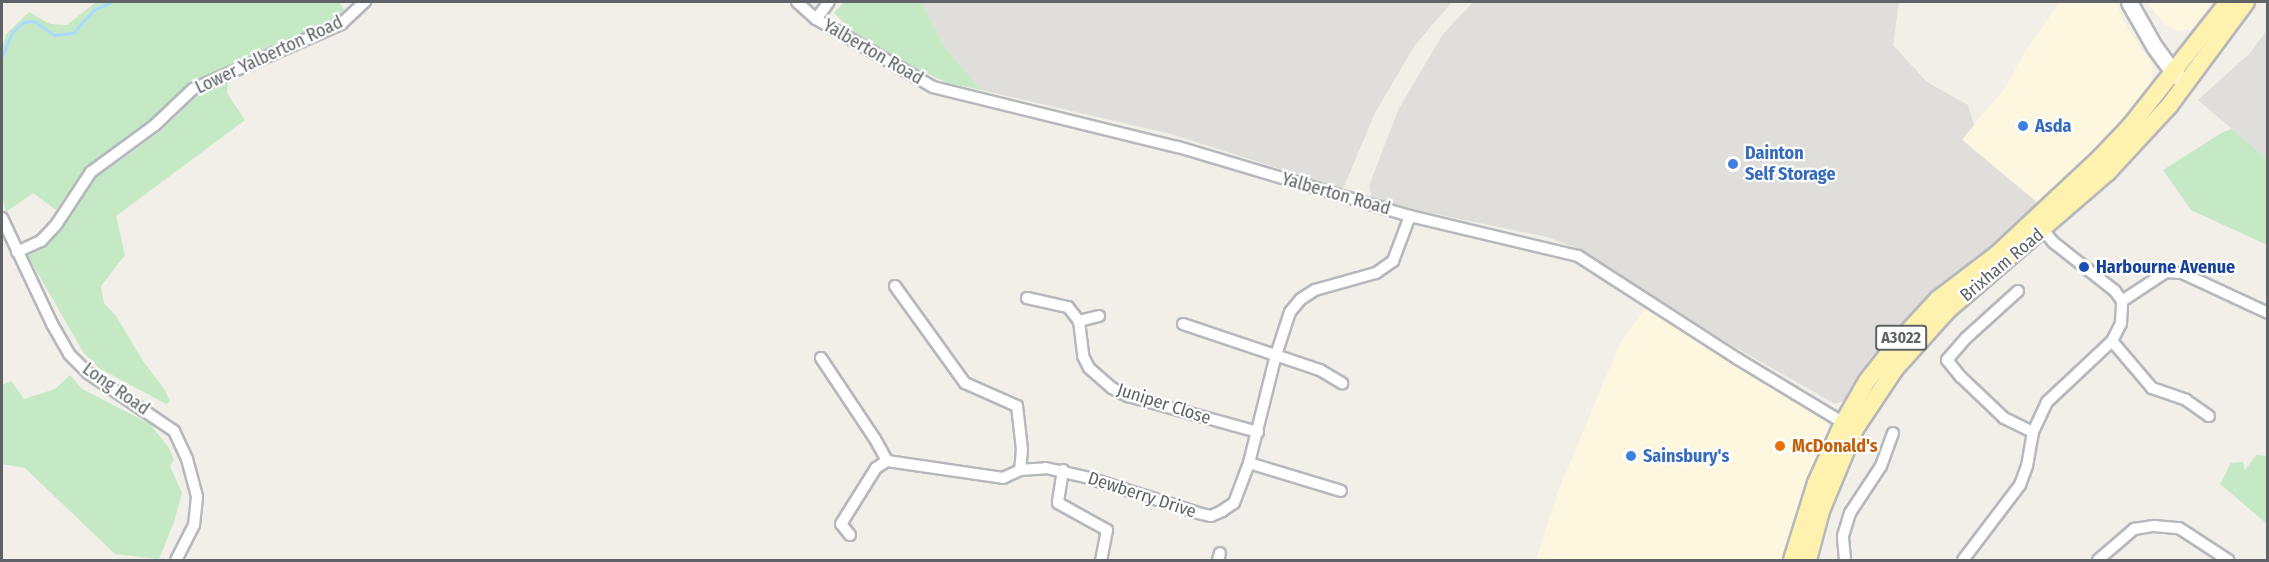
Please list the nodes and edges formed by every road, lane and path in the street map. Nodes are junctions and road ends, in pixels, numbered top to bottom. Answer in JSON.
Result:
{"nodes":[{"id":1,"x":365,"y":2,"type":"edge"},
{"id":2,"x":797,"y":2,"type":"edge"},
{"id":3,"x":829,"y":2,"type":"edge"},
{"id":4,"x":2129,"y":2,"type":"edge"},
{"id":5,"x":2228,"y":2,"type":"edge"},
{"id":6,"x":2246,"y":2,"type":"edge"},
{"id":7,"x":816,"y":19,"type":"junction"},
{"id":8,"x":2173,"y":72,"type":"junction"},
{"id":9,"x":2187,"y":83,"type":"junction"},
{"id":10,"x":1410,"y":216,"type":"junction"},
{"id":11,"x":2,"y":218,"type":"edge"},
{"id":12,"x":2039,"y":226,"type":"junction"},
{"id":13,"x":17,"y":252,"type":"junction"},
{"id":14,"x":895,"y":286,"type":"dead end"},
{"id":15,"x":2018,"y":291,"type":"dead end"},
{"id":16,"x":1027,"y":298,"type":"dead end"},
{"id":17,"x":2122,"y":301,"type":"junction"},
{"id":18,"x":2268,"y":313,"type":"edge"},
{"id":19,"x":1099,"y":316,"type":"dead end"},
{"id":20,"x":1079,"y":321,"type":"junction"},
{"id":21,"x":1183,"y":324,"type":"dead end"},
{"id":22,"x":2112,"y":341,"type":"junction"},
{"id":23,"x":1276,"y":355,"type":"junction"},
{"id":24,"x":821,"y":358,"type":"dead end"},
{"id":25,"x":1342,"y":382,"type":"dead end"},
{"id":26,"x":2209,"y":416,"type":"dead end"},
{"id":27,"x":1849,"y":426,"type":"junction"},
{"id":28,"x":1258,"y":432,"type":"junction"},
{"id":29,"x":2033,"y":432,"type":"junction"},
{"id":30,"x":1893,"y":433,"type":"dead end"},
{"id":31,"x":887,"y":461,"type":"junction"},
{"id":32,"x":1250,"y":463,"type":"junction"},
{"id":33,"x":1020,"y":470,"type":"junction"},
{"id":34,"x":1063,"y":470,"type":"junction"},
{"id":35,"x":1341,"y":491,"type":"dead end"},
{"id":36,"x":850,"y":535,"type":"dead end"},
{"id":37,"x":176,"y":561,"type":"edge"},
{"id":38,"x":1101,"y":561,"type":"edge"},
{"id":39,"x":1791,"y":561,"type":"edge"},
{"id":40,"x":1808,"y":561,"type":"edge"},
{"id":41,"x":1845,"y":561,"type":"edge"},
{"id":42,"x":1963,"y":561,"type":"edge"},
{"id":43,"x":2098,"y":561,"type":"edge"},
{"id":44,"x":2228,"y":561,"type":"edge"}],
"edges":[{"from":1,"to":13,"type":"street","name":"Lower Yalberton Road"},
{"from":2,"to":7,"type":"street","name":"Yalberton Road"},
{"from":3,"to":7,"type":"street"},
{"from":4,"to":8,"type":"main road"},
{"from":5,"to":8,"type":"main road","name":"Brixham Road","number":"A3022"},
{"from":6,"to":9,"type":"main road","name":"Brixham Road","number":"A3022"},
{"from":7,"to":10,"type":"street","name":"Yalberton Road"},
{"from":8,"to":9,"type":"main road"},
{"from":8,"to":12,"type":"main road","name":"Brixham Road","number":"A3022"},
{"from":9,"to":12,"type":"main road","name":"Brixham Road","number":"A3022"},
{"from":10,"to":23,"type":"street","name":"Dewberry Drive"},
{"from":10,"to":27,"type":"street","name":"Yalberton Road"},
{"from":11,"to":13,"type":"street","name":"Long Road"},
{"from":12,"to":17,"type":"street"},
{"from":12,"to":27,"type":"main road","name":"Brixham Road","number":"A3022"},
{"from":13,"to":37,"type":"street","name":"Long Road"},
{"from":14,"to":33,"type":"street"},
{"from":15,"to":29,"type":"street"},
{"from":16,"to":20,"type":"street"},
{"from":17,"to":18,"type":"street"},
{"from":17,"to":22,"type":"street"},
{"from":19,"to":20,"type":"street"},
{"from":20,"to":28,"type":"street","name":"Juniper Close"},
{"from":21,"to":23,"type":"street"},
{"from":22,"to":26,"type":"street"},
{"from":22,"to":29,"type":"street"},
{"from":23,"to":25,"type":"street"},
{"from":23,"to":28,"type":"street","name":"Dewberry Drive"},
{"from":24,"to":31,"type":"street"},
{"from":27,"to":39,"type":"main road","name":"Brixham Road","number":"A3022"},
{"from":27,"to":40,"type":"main road","name":"Brixham Road","number":"A3022"},
{"from":28,"to":32,"type":"street","name":"Dewberry Drive"},
{"from":29,"to":42,"type":"street"},
{"from":30,"to":41,"type":"street"},
{"from":31,"to":33,"type":"street","name":"Dewberry Drive"},
{"from":31,"to":36,"type":"street"},
{"from":32,"to":34,"type":"street","name":"Dewberry Drive"},
{"from":32,"to":35,"type":"street"},
{"from":33,"to":34,"type":"street","name":"Dewberry Drive"},
{"from":34,"to":38,"type":"street"},
{"from":43,"to":44,"type":"street"}]}
